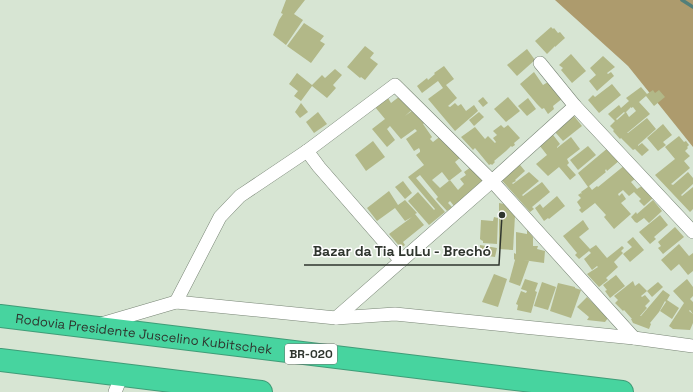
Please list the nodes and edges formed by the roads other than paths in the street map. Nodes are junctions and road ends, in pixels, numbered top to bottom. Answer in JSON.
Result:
{"nodes":[{"id":1,"x":540,"y":63,"type":"dead end"},
{"id":2,"x":575,"y":106,"type":"junction"},
{"id":3,"x":307,"y":151,"type":"junction"},
{"id":4,"x":492,"y":181,"type":"junction"},
{"id":5,"x":693,"y":232,"type":"edge"},
{"id":6,"x":400,"y":261,"type":"junction"},
{"id":7,"x":176,"y":302,"type":"junction"},
{"id":8,"x":0,"y":316,"type":"edge"},
{"id":9,"x":336,"y":318,"type":"junction"},
{"id":10,"x":92,"y":327,"type":"junction"},
{"id":11,"x":634,"y":338,"type":"junction"},
{"id":12,"x":693,"y":346,"type":"edge"},
{"id":13,"x":0,"y":360,"type":"edge"},
{"id":14,"x":119,"y":384,"type":"edge"},
{"id":15,"x":261,"y":392,"type":"edge"},
{"id":16,"x":622,"y":392,"type":"edge"}],
"edges":[{"from":1,"to":2,"type":"street"},
{"from":2,"to":4,"type":"street"},
{"from":2,"to":5,"type":"street"},
{"from":3,"to":4,"type":"street"},
{"from":3,"to":6,"type":"street"},
{"from":3,"to":7,"type":"street"},
{"from":4,"to":6,"type":"street"},
{"from":4,"to":11,"type":"street"},
{"from":6,"to":9,"type":"street"},
{"from":7,"to":9,"type":"street"},
{"from":7,"to":10,"type":"street"},
{"from":8,"to":10,"type":"highway","name":"Rodovia Presidente Juscelino Kubitschek","number":"BR-020"},
{"from":9,"to":11,"type":"street"},
{"from":10,"to":16,"type":"highway","name":"Rodovia Presidente Juscelino Kubitschek","number":"BR-020"},
{"from":11,"to":12,"type":"street"},
{"from":13,"to":14,"type":"highway"},
{"from":14,"to":15,"type":"highway"}]}
